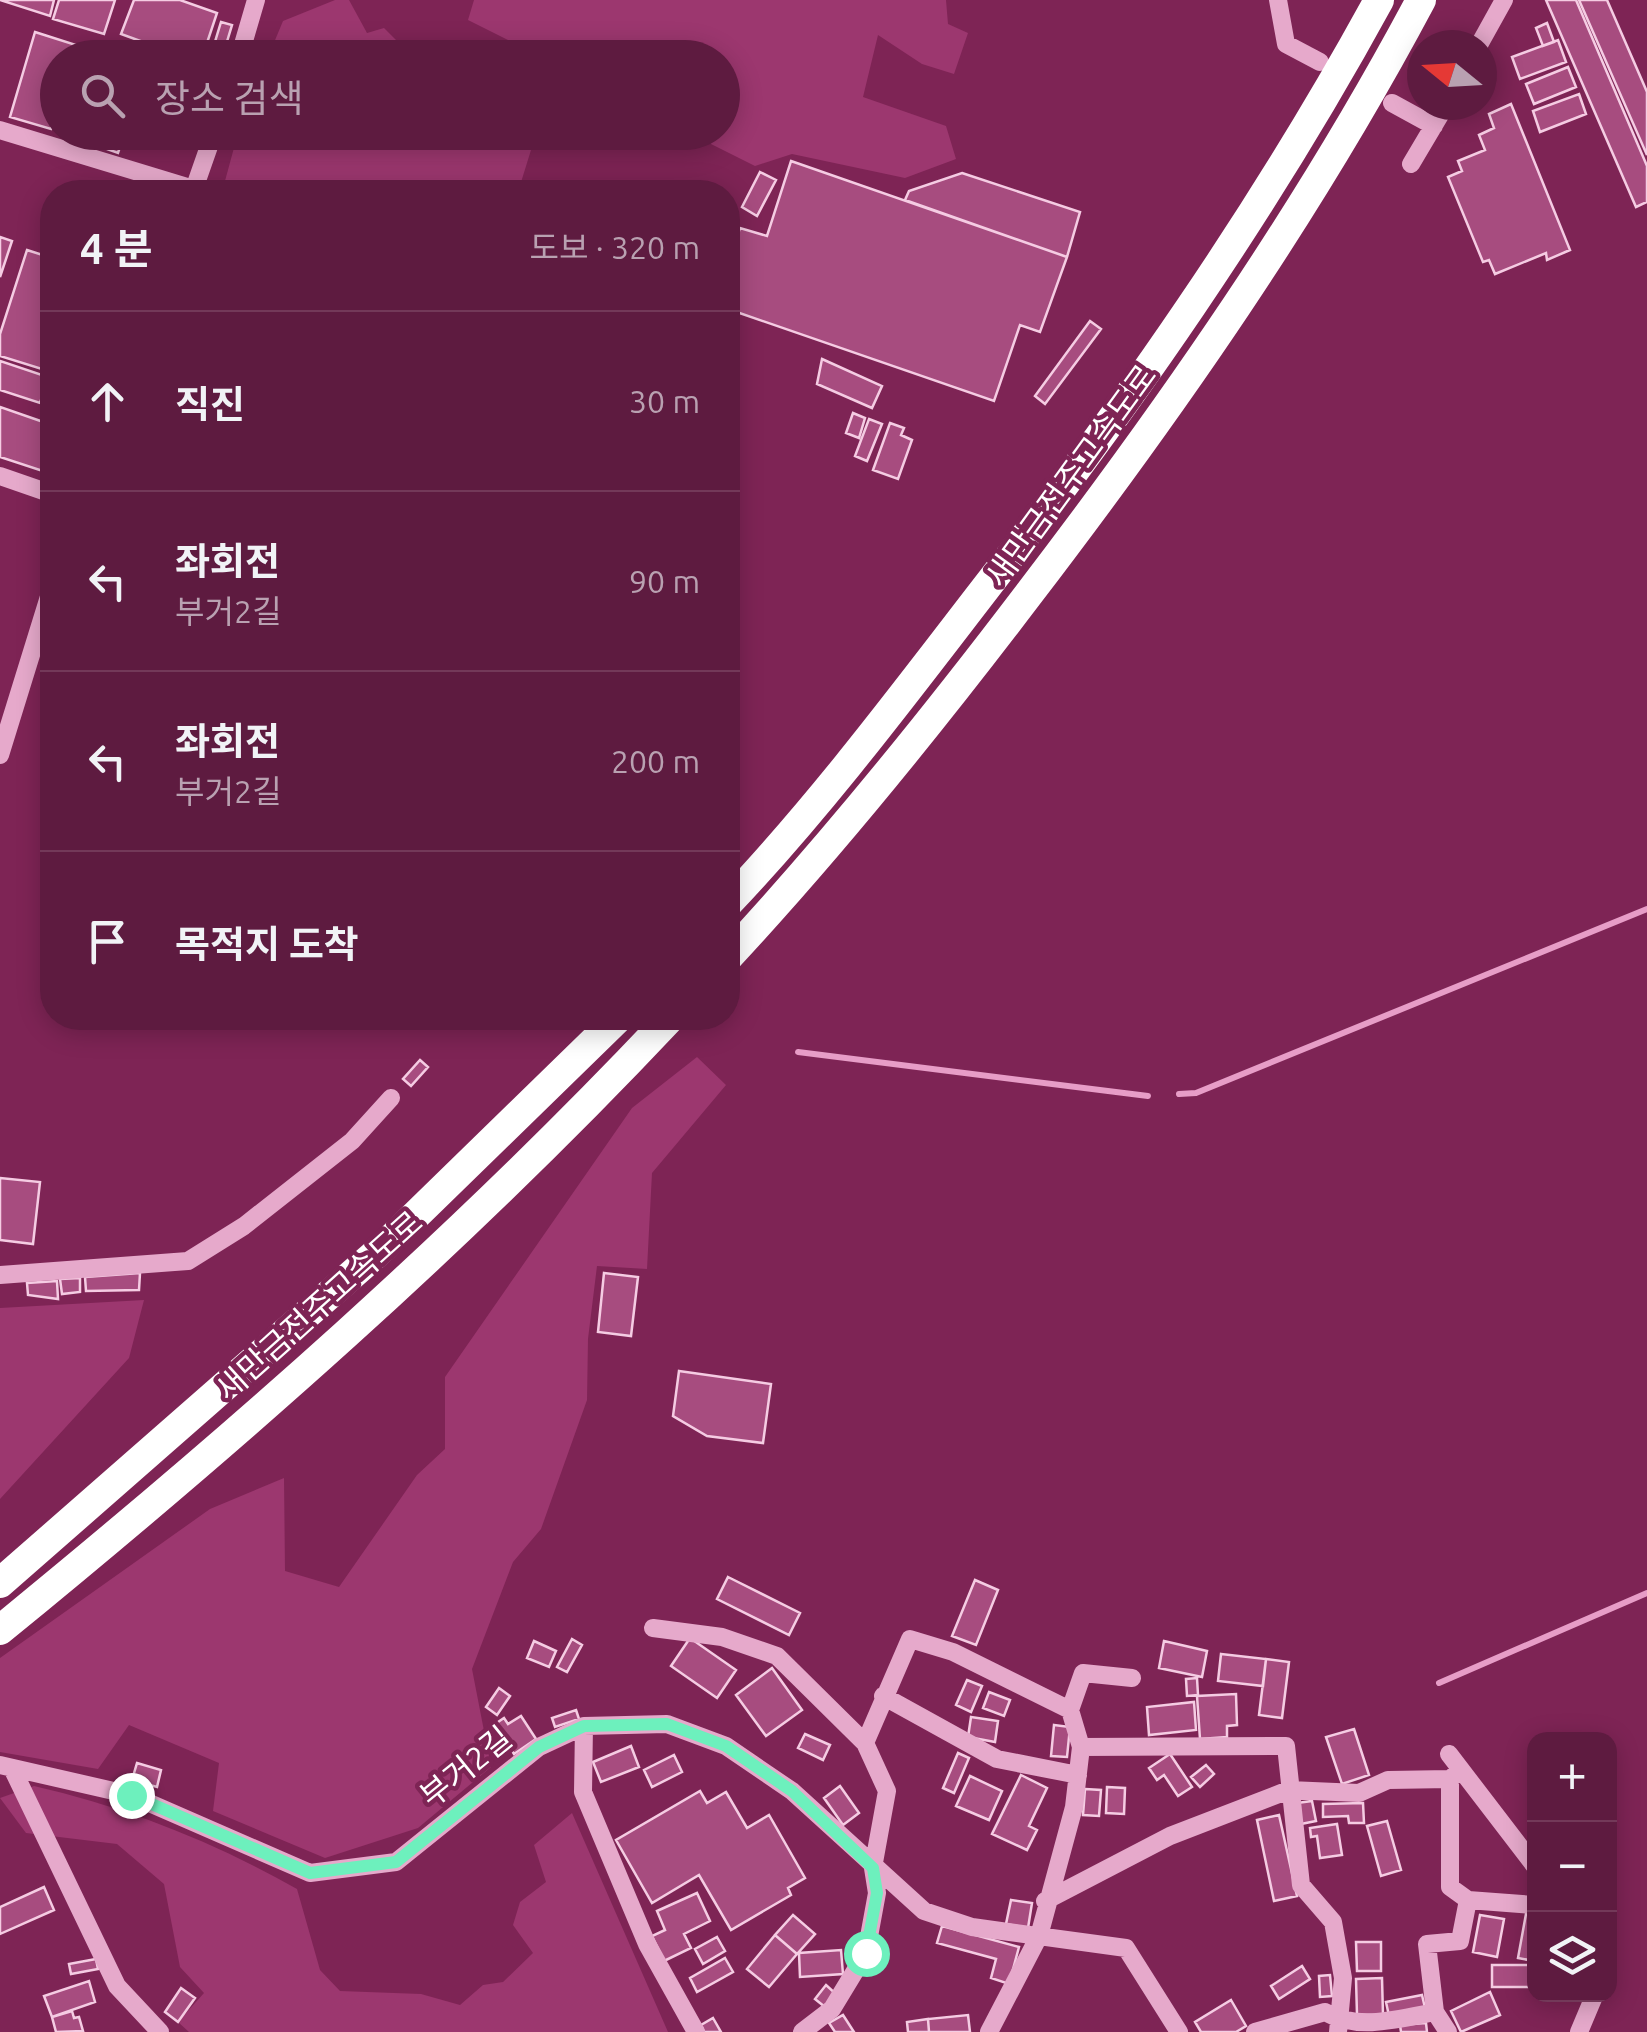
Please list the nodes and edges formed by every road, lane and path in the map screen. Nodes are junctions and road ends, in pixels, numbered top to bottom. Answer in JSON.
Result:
{"nodes":[{"id":1,"x":256,"y":0,"type":"edge"},
{"id":2,"x":1278,"y":0,"type":"edge"},
{"id":3,"x":1378,"y":0,"type":"edge"},
{"id":4,"x":1422,"y":0,"type":"edge"},
{"id":5,"x":1504,"y":0,"type":"edge"},
{"id":6,"x":1488,"y":30,"type":"edge"},
{"id":7,"x":244,"y":40,"type":"edge"},
{"id":8,"x":1320,"y":62,"type":"dead end"},
{"id":9,"x":1392,"y":103,"type":"dead end"},
{"id":10,"x":1437,"y":120,"type":"edge"},
{"id":11,"x":1434,"y":126,"type":"junction"},
{"id":12,"x":0,"y":130,"type":"edge"},
{"id":13,"x":40,"y":143,"type":"edge"},
{"id":14,"x":63,"y":150,"type":"edge"},
{"id":15,"x":208,"y":150,"type":"edge"},
{"id":16,"x":1411,"y":164,"type":"dead end"},
{"id":17,"x":158,"y":180,"type":"edge"},
{"id":18,"x":197,"y":180,"type":"edge"},
{"id":19,"x":0,"y":476,"type":"edge"},
{"id":20,"x":40,"y":490,"type":"edge"},
{"id":21,"x":40,"y":625,"type":"edge"},
{"id":22,"x":0,"y":755,"type":"edge"},
{"id":23,"x":740,"y":888,"type":"edge"},
{"id":24,"x":740,"y":943,"type":"edge"},
{"id":25,"x":606,"y":1030,"type":"edge"},
{"id":26,"x":659,"y":1030,"type":"edge"},
{"id":27,"x":391,"y":1098,"type":"dead end"},
{"id":28,"x":0,"y":1274,"type":"edge"},
{"id":29,"x":0,"y":1583,"type":"edge"},
{"id":30,"x":652,"y":1628,"type":"dead end"},
{"id":31,"x":0,"y":1630,"type":"edge"},
{"id":32,"x":1132,"y":1678,"type":"dead end"},
{"id":33,"x":883,"y":1696,"type":"junction"},
{"id":34,"x":1070,"y":1710,"type":"junction"},
{"id":35,"x":584,"y":1726,"type":"junction"},
{"id":36,"x":865,"y":1743,"type":"junction"},
{"id":37,"x":1081,"y":1747,"type":"junction"},
{"id":38,"x":1450,"y":1754,"type":"dead end"},
{"id":39,"x":6,"y":1766,"type":"edge"},
{"id":40,"x":1455,"y":1774,"type":"junction"},
{"id":41,"x":1078,"y":1775,"type":"junction"},
{"id":42,"x":1290,"y":1790,"type":"junction"},
{"id":43,"x":1527,"y":1857,"type":"edge"},
{"id":44,"x":873,"y":1868,"type":"junction"},
{"id":45,"x":1468,"y":1900,"type":"junction"},
{"id":46,"x":1045,"y":1901,"type":"junction"},
{"id":47,"x":1527,"y":1904,"type":"edge"},
{"id":48,"x":1038,"y":1936,"type":"junction"},
{"id":49,"x":1591,"y":2002,"type":"edge"},
{"id":50,"x":1435,"y":2012,"type":"junction"},
{"id":51,"x":1340,"y":2027,"type":"edge"},
{"id":52,"x":160,"y":2032,"type":"edge"},
{"id":53,"x":696,"y":2032,"type":"edge"},
{"id":54,"x":802,"y":2032,"type":"edge"},
{"id":55,"x":989,"y":2032,"type":"edge"},
{"id":56,"x":1179,"y":2032,"type":"edge"},
{"id":57,"x":1255,"y":2032,"type":"edge"},
{"id":58,"x":1448,"y":2032,"type":"edge"},
{"id":59,"x":1578,"y":2032,"type":"edge"}],
"edges":[{"from":1,"to":7,"type":"street"},
{"from":2,"to":8,"type":"street"},
{"from":3,"to":23,"type":"highway","name":"새만금전주고속도로"},
{"from":4,"to":24,"type":"highway","name":"새만금전주고속도로"},
{"from":5,"to":6,"type":"street"},
{"from":9,"to":11,"type":"street"},
{"from":10,"to":11,"type":"street"},
{"from":11,"to":16,"type":"street"},
{"from":12,"to":13,"type":"street"},
{"from":14,"to":17,"type":"street"},
{"from":15,"to":18,"type":"street"},
{"from":19,"to":20,"type":"street"},
{"from":21,"to":22,"type":"street"},
{"from":25,"to":29,"type":"highway","name":"새만금전주고속도로"},
{"from":26,"to":31,"type":"highway","name":"새만금전주고속도로"},
{"from":27,"to":28,"type":"street"},
{"from":30,"to":36,"type":"street"},
{"from":32,"to":34,"type":"street"},
{"from":33,"to":34,"type":"street"},
{"from":33,"to":36,"type":"street"},
{"from":33,"to":41,"type":"street"},
{"from":34,"to":37,"type":"street"},
{"from":35,"to":39,"type":"street","name":"부거2길"},
{"from":35,"to":44,"type":"street","name":"부거2길"},
{"from":35,"to":53,"type":"street"},
{"from":36,"to":44,"type":"street"},
{"from":37,"to":41,"type":"street"},
{"from":37,"to":42,"type":"street"},
{"from":38,"to":40,"type":"street"},
{"from":39,"to":52,"type":"street"},
{"from":40,"to":42,"type":"street"},
{"from":40,"to":43,"type":"street"},
{"from":40,"to":45,"type":"street"},
{"from":41,"to":46,"type":"street"},
{"from":42,"to":46,"type":"street"},
{"from":42,"to":51,"type":"street"},
{"from":44,"to":48,"type":"street","name":"부거2길"},
{"from":44,"to":54,"type":"street"},
{"from":45,"to":47,"type":"street"},
{"from":45,"to":50,"type":"street"},
{"from":46,"to":48,"type":"street"},
{"from":48,"to":55,"type":"street"},
{"from":48,"to":56,"type":"street","name":"부거2길"},
{"from":49,"to":59,"type":"street"},
{"from":50,"to":51,"type":"street"},
{"from":50,"to":58,"type":"street"},
{"from":51,"to":57,"type":"street"}]}
